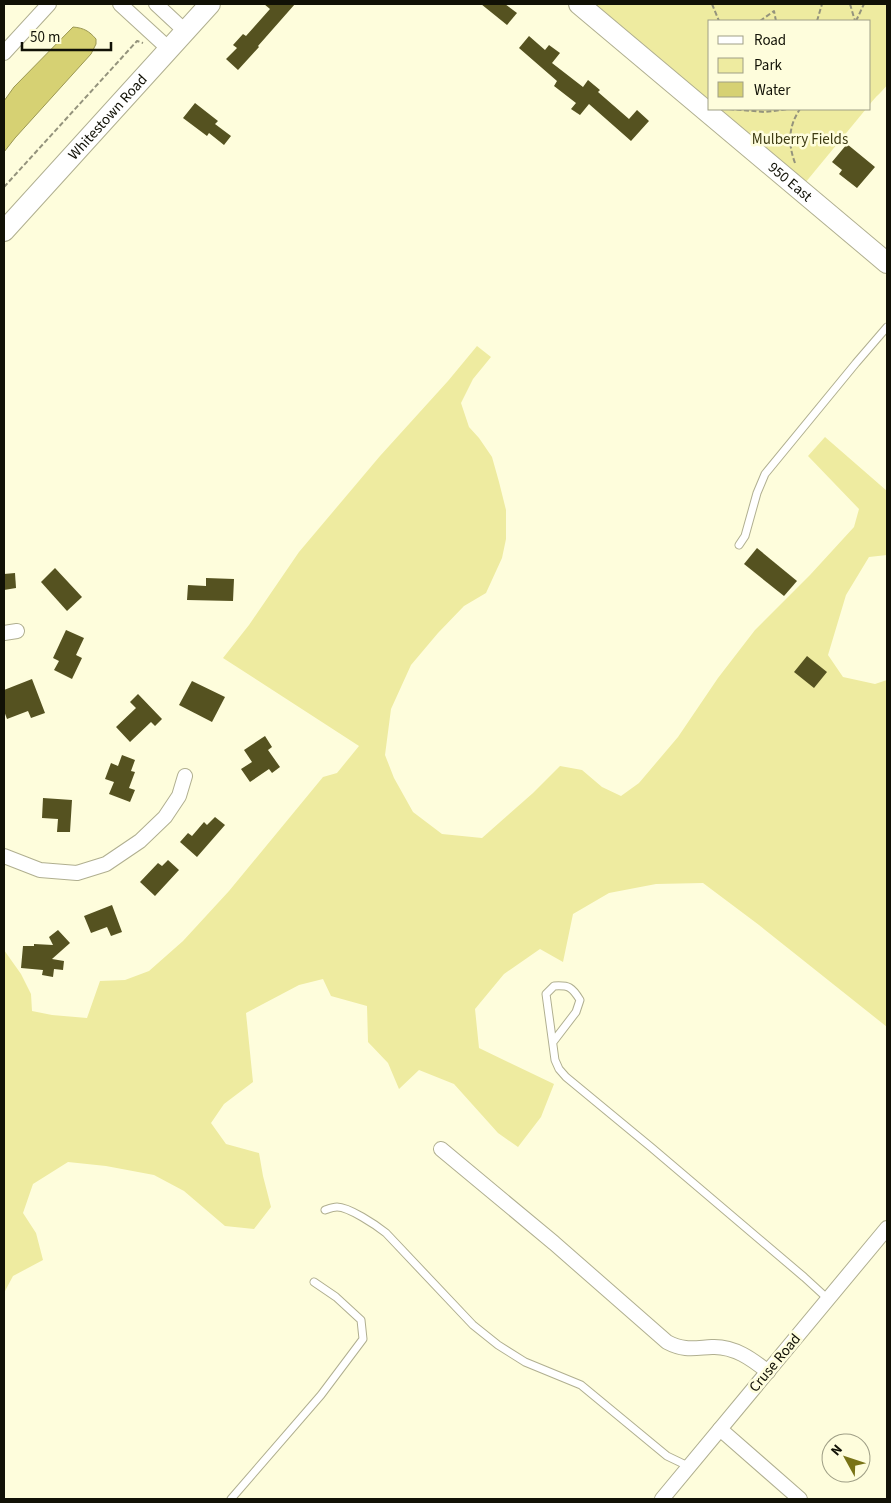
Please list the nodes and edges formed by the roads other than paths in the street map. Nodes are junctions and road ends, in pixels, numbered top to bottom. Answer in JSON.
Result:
{"nodes":[{"id":1,"x":49,"y":4,"type":"edge"},
{"id":2,"x":120,"y":4,"type":"edge"},
{"id":3,"x":156,"y":4,"type":"edge"},
{"id":4,"x":210,"y":4,"type":"edge"},
{"id":5,"x":579,"y":4,"type":"edge"},
{"id":6,"x":185,"y":31,"type":"junction"},
{"id":7,"x":169,"y":49,"type":"junction"},
{"id":8,"x":4,"y":53,"type":"edge"},
{"id":9,"x":4,"y":231,"type":"edge"},
{"id":10,"x":887,"y":263,"type":"edge"},
{"id":11,"x":887,"y":327,"type":"edge"},
{"id":12,"x":739,"y":545,"type":"dead end"},
{"id":13,"x":185,"y":776,"type":"dead end"},
{"id":14,"x":4,"y":856,"type":"edge"},
{"id":15,"x":553,"y":1042,"type":"junction"},
{"id":16,"x":441,"y":1149,"type":"dead end"},
{"id":17,"x":325,"y":1210,"type":"dead end"},
{"id":18,"x":887,"y":1228,"type":"edge"},
{"id":19,"x":314,"y":1282,"type":"dead end"},
{"id":20,"x":828,"y":1299,"type":"junction"},
{"id":21,"x":768,"y":1372,"type":"junction"},
{"id":22,"x":720,"y":1429,"type":"junction"},
{"id":23,"x":690,"y":1468,"type":"junction"},
{"id":24,"x":231,"y":1499,"type":"edge"},
{"id":25,"x":662,"y":1499,"type":"edge"},
{"id":26,"x":800,"y":1499,"type":"edge"}],
"edges":[{"from":1,"to":8,"type":"street"},
{"from":2,"to":7,"type":"street"},
{"from":3,"to":6,"type":"street"},
{"from":4,"to":6,"type":"street","name":"Whitestown Road"},
{"from":5,"to":10,"type":"street","name":"950 East"},
{"from":6,"to":7,"type":"street","name":"Whitestown Road"},
{"from":7,"to":9,"type":"street","name":"Whitestown Road"},
{"from":11,"to":12,"type":"lane"},
{"from":13,"to":14,"type":"street"},
{"from":15,"to":15,"type":"lane"},
{"from":15,"to":20,"type":"lane"},
{"from":16,"to":21,"type":"street"},
{"from":17,"to":23,"type":"lane"},
{"from":18,"to":20,"type":"street","name":"Cruse Road"},
{"from":19,"to":24,"type":"lane"},
{"from":20,"to":21,"type":"street","name":"Cruse Road"},
{"from":21,"to":22,"type":"street","name":"Cruse Road"},
{"from":22,"to":23,"type":"street","name":"Cruse Road"},
{"from":22,"to":26,"type":"street"},
{"from":23,"to":25,"type":"street","name":"Cruse Road"}]}
